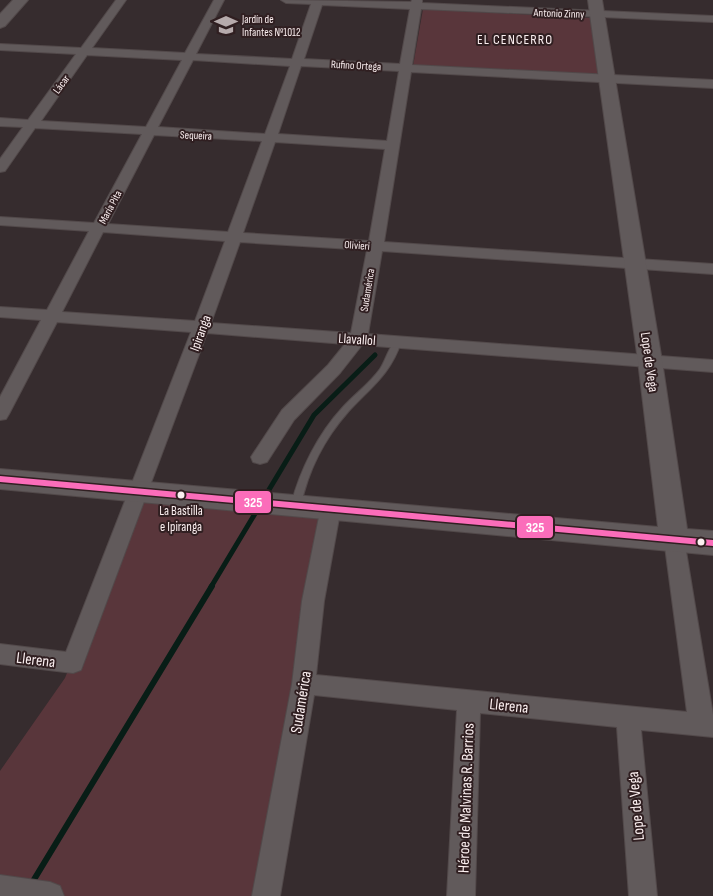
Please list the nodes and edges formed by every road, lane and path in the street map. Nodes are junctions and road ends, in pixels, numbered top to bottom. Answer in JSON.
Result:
{"nodes":[{"id":1,"x":21,"y":0,"type":"edge"},
{"id":2,"x":121,"y":0,"type":"edge"},
{"id":3,"x":219,"y":0,"type":"edge"},
{"id":4,"x":286,"y":0,"type":"edge"},
{"id":5,"x":318,"y":1,"type":"edge"},
{"id":6,"x":416,"y":3,"type":"edge"},
{"id":7,"x":596,"y":7,"type":"edge"},
{"id":8,"x":713,"y":19,"type":"edge"},
{"id":9,"x":0,"y":23,"type":"edge"},
{"id":10,"x":0,"y":47,"type":"edge"},
{"id":11,"x":85,"y":52,"type":"junction"},
{"id":12,"x":188,"y":57,"type":"junction"},
{"id":13,"x":298,"y":62,"type":"junction"},
{"id":14,"x":405,"y":68,"type":"junction"},
{"id":15,"x":607,"y":78,"type":"junction"},
{"id":16,"x":713,"y":84,"type":"edge"},
{"id":17,"x":0,"y":122,"type":"edge"},
{"id":18,"x":31,"y":124,"type":"junction"},
{"id":19,"x":149,"y":132,"type":"junction"},
{"id":20,"x":270,"y":139,"type":"junction"},
{"id":21,"x":392,"y":145,"type":"junction"},
{"id":22,"x":0,"y":168,"type":"edge"},
{"id":23,"x":0,"y":221,"type":"edge"},
{"id":24,"x":98,"y":228,"type":"junction"},
{"id":25,"x":234,"y":237,"type":"junction"},
{"id":26,"x":374,"y":246,"type":"junction"},
{"id":27,"x":635,"y":264,"type":"junction"},
{"id":28,"x":713,"y":269,"type":"edge"},
{"id":29,"x":0,"y":312,"type":"edge"},
{"id":30,"x":52,"y":316,"type":"junction"},
{"id":31,"x":202,"y":327,"type":"junction"},
{"id":32,"x":358,"y":339,"type":"junction"},
{"id":33,"x":397,"y":342,"type":"junction"},
{"id":34,"x":650,"y":362,"type":"junction"},
{"id":35,"x":713,"y":366,"type":"edge"},
{"id":36,"x":0,"y":414,"type":"edge"},
{"id":37,"x":260,"y":457,"type":"dead end"},
{"id":38,"x":0,"y":479,"type":"edge"},
{"id":39,"x":141,"y":490,"type":"junction"},
{"id":40,"x":273,"y":503,"type":"junction"},
{"id":41,"x":331,"y":508,"type":"junction"},
{"id":42,"x":674,"y":539,"type":"junction"},
{"id":43,"x":713,"y":543,"type":"edge"},
{"id":44,"x":0,"y":654,"type":"edge"},
{"id":45,"x":73,"y":663,"type":"joint"},
{"id":46,"x":304,"y":684,"type":"junction"},
{"id":47,"x":469,"y":701,"type":"junction"},
{"id":48,"x":628,"y":716,"type":"junction"},
{"id":49,"x":707,"y":725,"type":"edge"},
{"id":50,"x":4,"y":888,"type":"edge"},
{"id":51,"x":50,"y":896,"type":"edge"},
{"id":52,"x":266,"y":896,"type":"edge"},
{"id":53,"x":461,"y":896,"type":"edge"},
{"id":54,"x":643,"y":896,"type":"edge"}],
"edges":[{"from":1,"to":9,"type":"street"},
{"from":2,"to":11,"type":"street","name":"Lácar"},
{"from":3,"to":12,"type":"street","name":"María Pita"},
{"from":4,"to":5,"type":"street","name":"Antonio Zinny"},
{"from":5,"to":6,"type":"street","name":"Antonio Zinny"},
{"from":5,"to":13,"type":"street","name":"Ipiranga"},
{"from":6,"to":7,"type":"street","name":"Antonio Zinny"},
{"from":6,"to":14,"type":"street","name":"Sudamérica"},
{"from":7,"to":8,"type":"street","name":"Antonio Zinny"},
{"from":7,"to":15,"type":"street","name":"Lope de Vega"},
{"from":10,"to":11,"type":"street","name":"Rufino Ortega"},
{"from":11,"to":12,"type":"street","name":"Rufino Ortega"},
{"from":11,"to":18,"type":"street","name":"Lácar"},
{"from":12,"to":13,"type":"street","name":"Rufino Ortega"},
{"from":12,"to":19,"type":"street","name":"María Pita"},
{"from":13,"to":14,"type":"street","name":"Rufino Ortega"},
{"from":13,"to":20,"type":"street","name":"Ipiranga"},
{"from":14,"to":15,"type":"street","name":"Rufino Ortega"},
{"from":14,"to":21,"type":"street","name":"Sudamérica"},
{"from":15,"to":16,"type":"street","name":"Rufino Ortega"},
{"from":15,"to":27,"type":"street","name":"Lope de Vega"},
{"from":17,"to":18,"type":"street","name":"Sequeira"},
{"from":18,"to":19,"type":"street","name":"Sequeira"},
{"from":18,"to":22,"type":"street","name":"Lácar"},
{"from":19,"to":20,"type":"street","name":"Sequeira"},
{"from":19,"to":24,"type":"street","name":"María Pita"},
{"from":20,"to":21,"type":"street","name":"Sequeira"},
{"from":20,"to":25,"type":"street","name":"Ipiranga"},
{"from":21,"to":26,"type":"street","name":"Sudamérica"},
{"from":23,"to":24,"type":"street","name":"Olivieri"},
{"from":24,"to":25,"type":"street","name":"Olivieri"},
{"from":24,"to":30,"type":"street","name":"María Pita"},
{"from":25,"to":26,"type":"street","name":"Olivieri"},
{"from":25,"to":31,"type":"street","name":"Ipiranga"},
{"from":26,"to":27,"type":"street","name":"Olivieri"},
{"from":26,"to":32,"type":"street","name":"Sudamérica"},
{"from":27,"to":28,"type":"street","name":"Olivieri"},
{"from":27,"to":34,"type":"street","name":"Lope de Vega"},
{"from":29,"to":30,"type":"street","name":"Llavallol"},
{"from":30,"to":31,"type":"street","name":"Llavallol"},
{"from":30,"to":36,"type":"street","name":"María Pita"},
{"from":31,"to":32,"type":"street","name":"Llavallol"},
{"from":31,"to":39,"type":"street","name":"Ipiranga"},
{"from":32,"to":33,"type":"street","name":"Llavallol"},
{"from":32,"to":37,"type":"street","name":"Sudamérica"},
{"from":33,"to":34,"type":"street","name":"Llavallol"},
{"from":33,"to":40,"type":"lane"},
{"from":34,"to":35,"type":"street","name":"Llavallol"},
{"from":34,"to":42,"type":"street","name":"Lope de Vega"},
{"from":38,"to":39,"type":"street"},
{"from":39,"to":40,"type":"street"},
{"from":39,"to":45,"type":"street","name":"Ipiranga"},
{"from":40,"to":41,"type":"street"},
{"from":41,"to":42,"type":"street"},
{"from":41,"to":46,"type":"street","name":"Sudamérica"},
{"from":42,"to":43,"type":"street"},
{"from":42,"to":49,"type":"street","name":"Lope de Vega"},
{"from":44,"to":45,"type":"street","name":"Llerena"},
{"from":46,"to":47,"type":"street","name":"Llerena"},
{"from":46,"to":52,"type":"street","name":"Sudamérica"},
{"from":47,"to":48,"type":"street","name":"Llerena"},
{"from":47,"to":53,"type":"street","name":"Héroe de Malvinas R. Barrios"},
{"from":48,"to":49,"type":"street","name":"Llerena"},
{"from":48,"to":54,"type":"street","name":"Lope de Vega"},
{"from":50,"to":51,"type":"street"}]}
